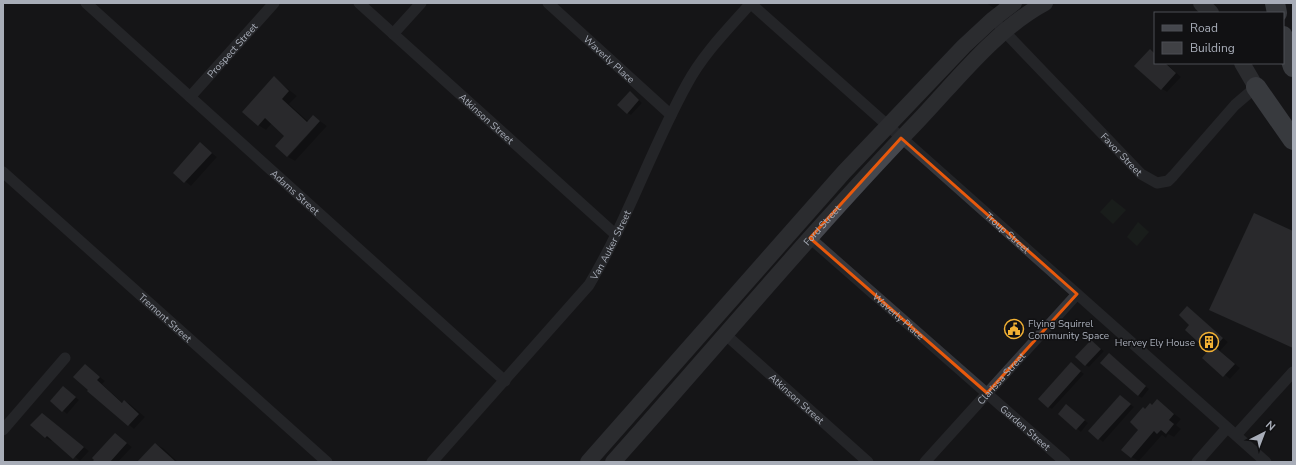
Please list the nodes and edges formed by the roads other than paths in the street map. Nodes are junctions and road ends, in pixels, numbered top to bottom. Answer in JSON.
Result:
{"nodes":[{"id":1,"x":86,"y":3,"type":"edge"},
{"id":2,"x":274,"y":3,"type":"edge"},
{"id":3,"x":359,"y":3,"type":"edge"},
{"id":4,"x":421,"y":3,"type":"edge"},
{"id":5,"x":548,"y":3,"type":"edge"},
{"id":6,"x":750,"y":3,"type":"edge"},
{"id":7,"x":1014,"y":3,"type":"edge"},
{"id":8,"x":1045,"y":3,"type":"edge"},
{"id":9,"x":1201,"y":3,"type":"edge"},
{"id":10,"x":1210,"y":12,"type":"edge"},
{"id":11,"x":992,"y":20,"type":"junction"},
{"id":12,"x":1004,"y":32,"type":"junction"},
{"id":13,"x":393,"y":34,"type":"junction"},
{"id":14,"x":1284,"y":39,"type":"edge"},
{"id":15,"x":1243,"y":64,"type":"edge"},
{"id":16,"x":1293,"y":67,"type":"edge"},
{"id":17,"x":1256,"y":87,"type":"junction"},
{"id":18,"x":190,"y":97,"type":"junction"},
{"id":19,"x":671,"y":115,"type":"junction"},
{"id":20,"x":888,"y":126,"type":"junction"},
{"id":21,"x":901,"y":138,"type":"junction"},
{"id":22,"x":1293,"y":140,"type":"edge"},
{"id":23,"x":1293,"y":150,"type":"edge"},
{"id":24,"x":3,"y":172,"type":"edge"},
{"id":25,"x":615,"y":234,"type":"junction"},
{"id":26,"x":810,"y":238,"type":"junction"},
{"id":27,"x":1077,"y":294,"type":"junction"},
{"id":28,"x":726,"y":335,"type":"junction"},
{"id":29,"x":66,"y":358,"type":"dead end"},
{"id":30,"x":1293,"y":372,"type":"edge"},
{"id":31,"x":505,"y":380,"type":"junction"},
{"id":32,"x":987,"y":393,"type":"junction"},
{"id":33,"x":1227,"y":428,"type":"junction"},
{"id":34,"x":3,"y":430,"type":"edge"},
{"id":35,"x":1236,"y":435,"type":"junction"},
{"id":36,"x":591,"y":461,"type":"edge"},
{"id":37,"x":327,"y":462,"type":"edge"},
{"id":38,"x":432,"y":462,"type":"edge"},
{"id":39,"x":613,"y":462,"type":"edge"},
{"id":40,"x":868,"y":462,"type":"edge"},
{"id":41,"x":925,"y":462,"type":"edge"},
{"id":42,"x":1065,"y":462,"type":"edge"},
{"id":43,"x":1196,"y":462,"type":"edge"},
{"id":44,"x":1266,"y":462,"type":"edge"}],
"edges":[{"from":1,"to":18,"type":"street","name":"Adams Street"},
{"from":2,"to":18,"type":"street","name":"Prospect Street"},
{"from":3,"to":13,"type":"street","name":"Atkinson Street"},
{"from":4,"to":13,"type":"street"},
{"from":5,"to":19,"type":"street","name":"Waverly Place"},
{"from":6,"to":19,"type":"street","name":"Van Auker Street"},
{"from":6,"to":20,"type":"street","name":"Troup Street"},
{"from":7,"to":11,"type":"main road","name":"Ford Street"},
{"from":8,"to":12,"type":"main road","name":"Ford Street"},
{"from":9,"to":10,"type":"main road"},
{"from":11,"to":12,"type":"street","name":"Favor Street"},
{"from":11,"to":20,"type":"main road","name":"Ford Street"},
{"from":12,"to":17,"type":"street","name":"Favor Street"},
{"from":12,"to":21,"type":"main road","name":"Ford Street"},
{"from":13,"to":25,"type":"street","name":"Atkinson Street"},
{"from":14,"to":16,"type":"highway"},
{"from":15,"to":17,"type":"main road"},
{"from":17,"to":22,"type":"highway"},
{"from":17,"to":23,"type":"street"},
{"from":18,"to":31,"type":"street","name":"Adams Street"},
{"from":19,"to":25,"type":"street","name":"Van Auker Street"},
{"from":20,"to":21,"type":"street","name":"Troup Street"},
{"from":20,"to":36,"type":"main road","name":"Ford Street"},
{"from":21,"to":26,"type":"main road","name":"Ford Street"},
{"from":21,"to":27,"type":"street","name":"Troup Street"},
{"from":24,"to":37,"type":"street","name":"Tremont Street"},
{"from":25,"to":31,"type":"street","name":"Van Auker Street"},
{"from":26,"to":28,"type":"main road","name":"Ford Street"},
{"from":26,"to":32,"type":"street","name":"Waverly Place"},
{"from":27,"to":32,"type":"street","name":"Clarissa Street"},
{"from":27,"to":33,"type":"street","name":"Troup Street"},
{"from":28,"to":39,"type":"main road","name":"Ford Street"},
{"from":28,"to":40,"type":"street","name":"Atkinson Street"},
{"from":29,"to":34,"type":"street"},
{"from":30,"to":35,"type":"street"},
{"from":31,"to":38,"type":"street","name":"Van Auker Street"},
{"from":32,"to":41,"type":"street","name":"Clarissa Street"},
{"from":32,"to":42,"type":"street","name":"Garden Street"},
{"from":33,"to":35,"type":"street","name":"Troup Street"},
{"from":33,"to":43,"type":"street"},
{"from":35,"to":44,"type":"street","name":"Troup Street"}]}
